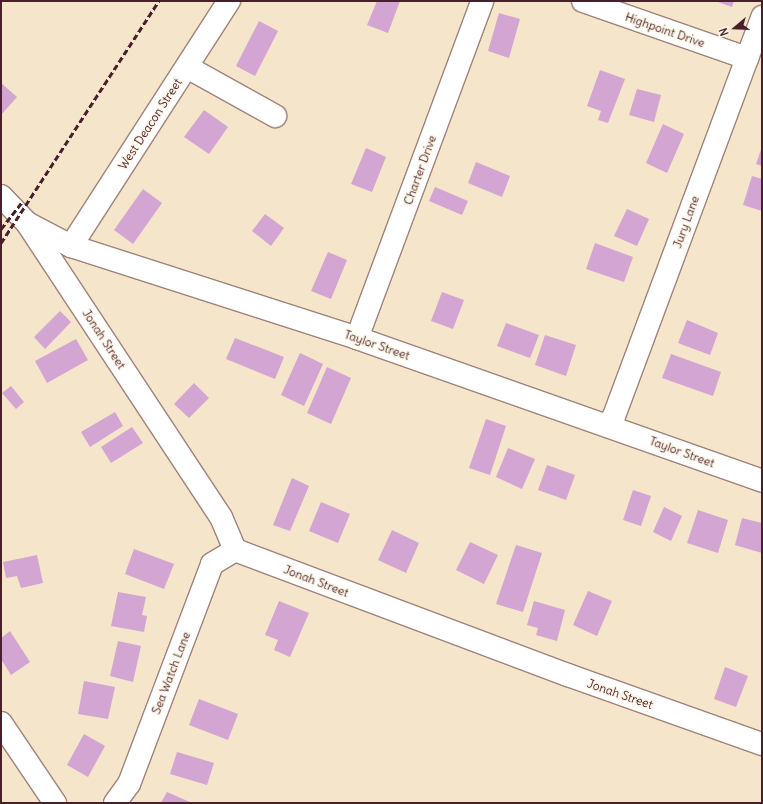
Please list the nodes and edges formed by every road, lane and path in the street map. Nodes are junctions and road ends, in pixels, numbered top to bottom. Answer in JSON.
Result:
{"nodes":[{"id":1,"x":229,"y":1,"type":"edge"},
{"id":2,"x":482,"y":1,"type":"edge"},
{"id":3,"x":583,"y":1,"type":"edge"},
{"id":4,"x":762,"y":17,"type":"edge"},
{"id":5,"x":747,"y":58,"type":"junction"},
{"id":6,"x":186,"y":67,"type":"junction"},
{"id":7,"x":275,"y":116,"type":"dead end"},
{"id":8,"x":1,"y":196,"type":"edge"},
{"id":9,"x":27,"y":223,"type":"junction"},
{"id":10,"x":71,"y":246,"type":"junction"},
{"id":11,"x":358,"y":338,"type":"junction"},
{"id":12,"x":608,"y":426,"type":"junction"},
{"id":13,"x":762,"y":481,"type":"edge"},
{"id":14,"x":235,"y":550,"type":"junction"},
{"id":15,"x":1,"y":723,"type":"edge"},
{"id":16,"x":762,"y":744,"type":"edge"},
{"id":17,"x":54,"y":803,"type":"edge"},
{"id":18,"x":115,"y":803,"type":"edge"}],
"edges":[{"from":1,"to":6,"type":"street","name":"West Deacon Street"},
{"from":2,"to":11,"type":"street","name":"Charter Drive"},
{"from":3,"to":5,"type":"street","name":"Highpoint Drive"},
{"from":4,"to":5,"type":"street","name":"Jury Lane"},
{"from":5,"to":12,"type":"street","name":"Jury Lane"},
{"from":6,"to":7,"type":"street"},
{"from":6,"to":10,"type":"street","name":"West Deacon Street"},
{"from":8,"to":9,"type":"street","name":"Taylor Street"},
{"from":9,"to":10,"type":"street","name":"Taylor Street"},
{"from":9,"to":14,"type":"street","name":"Jonah Street"},
{"from":10,"to":11,"type":"street","name":"Taylor Street"},
{"from":11,"to":12,"type":"street","name":"Taylor Street"},
{"from":12,"to":13,"type":"street","name":"Taylor Street"},
{"from":14,"to":16,"type":"street","name":"Jonah Street"},
{"from":14,"to":18,"type":"street","name":"Sea Watch Lane"},
{"from":15,"to":17,"type":"street"}]}
